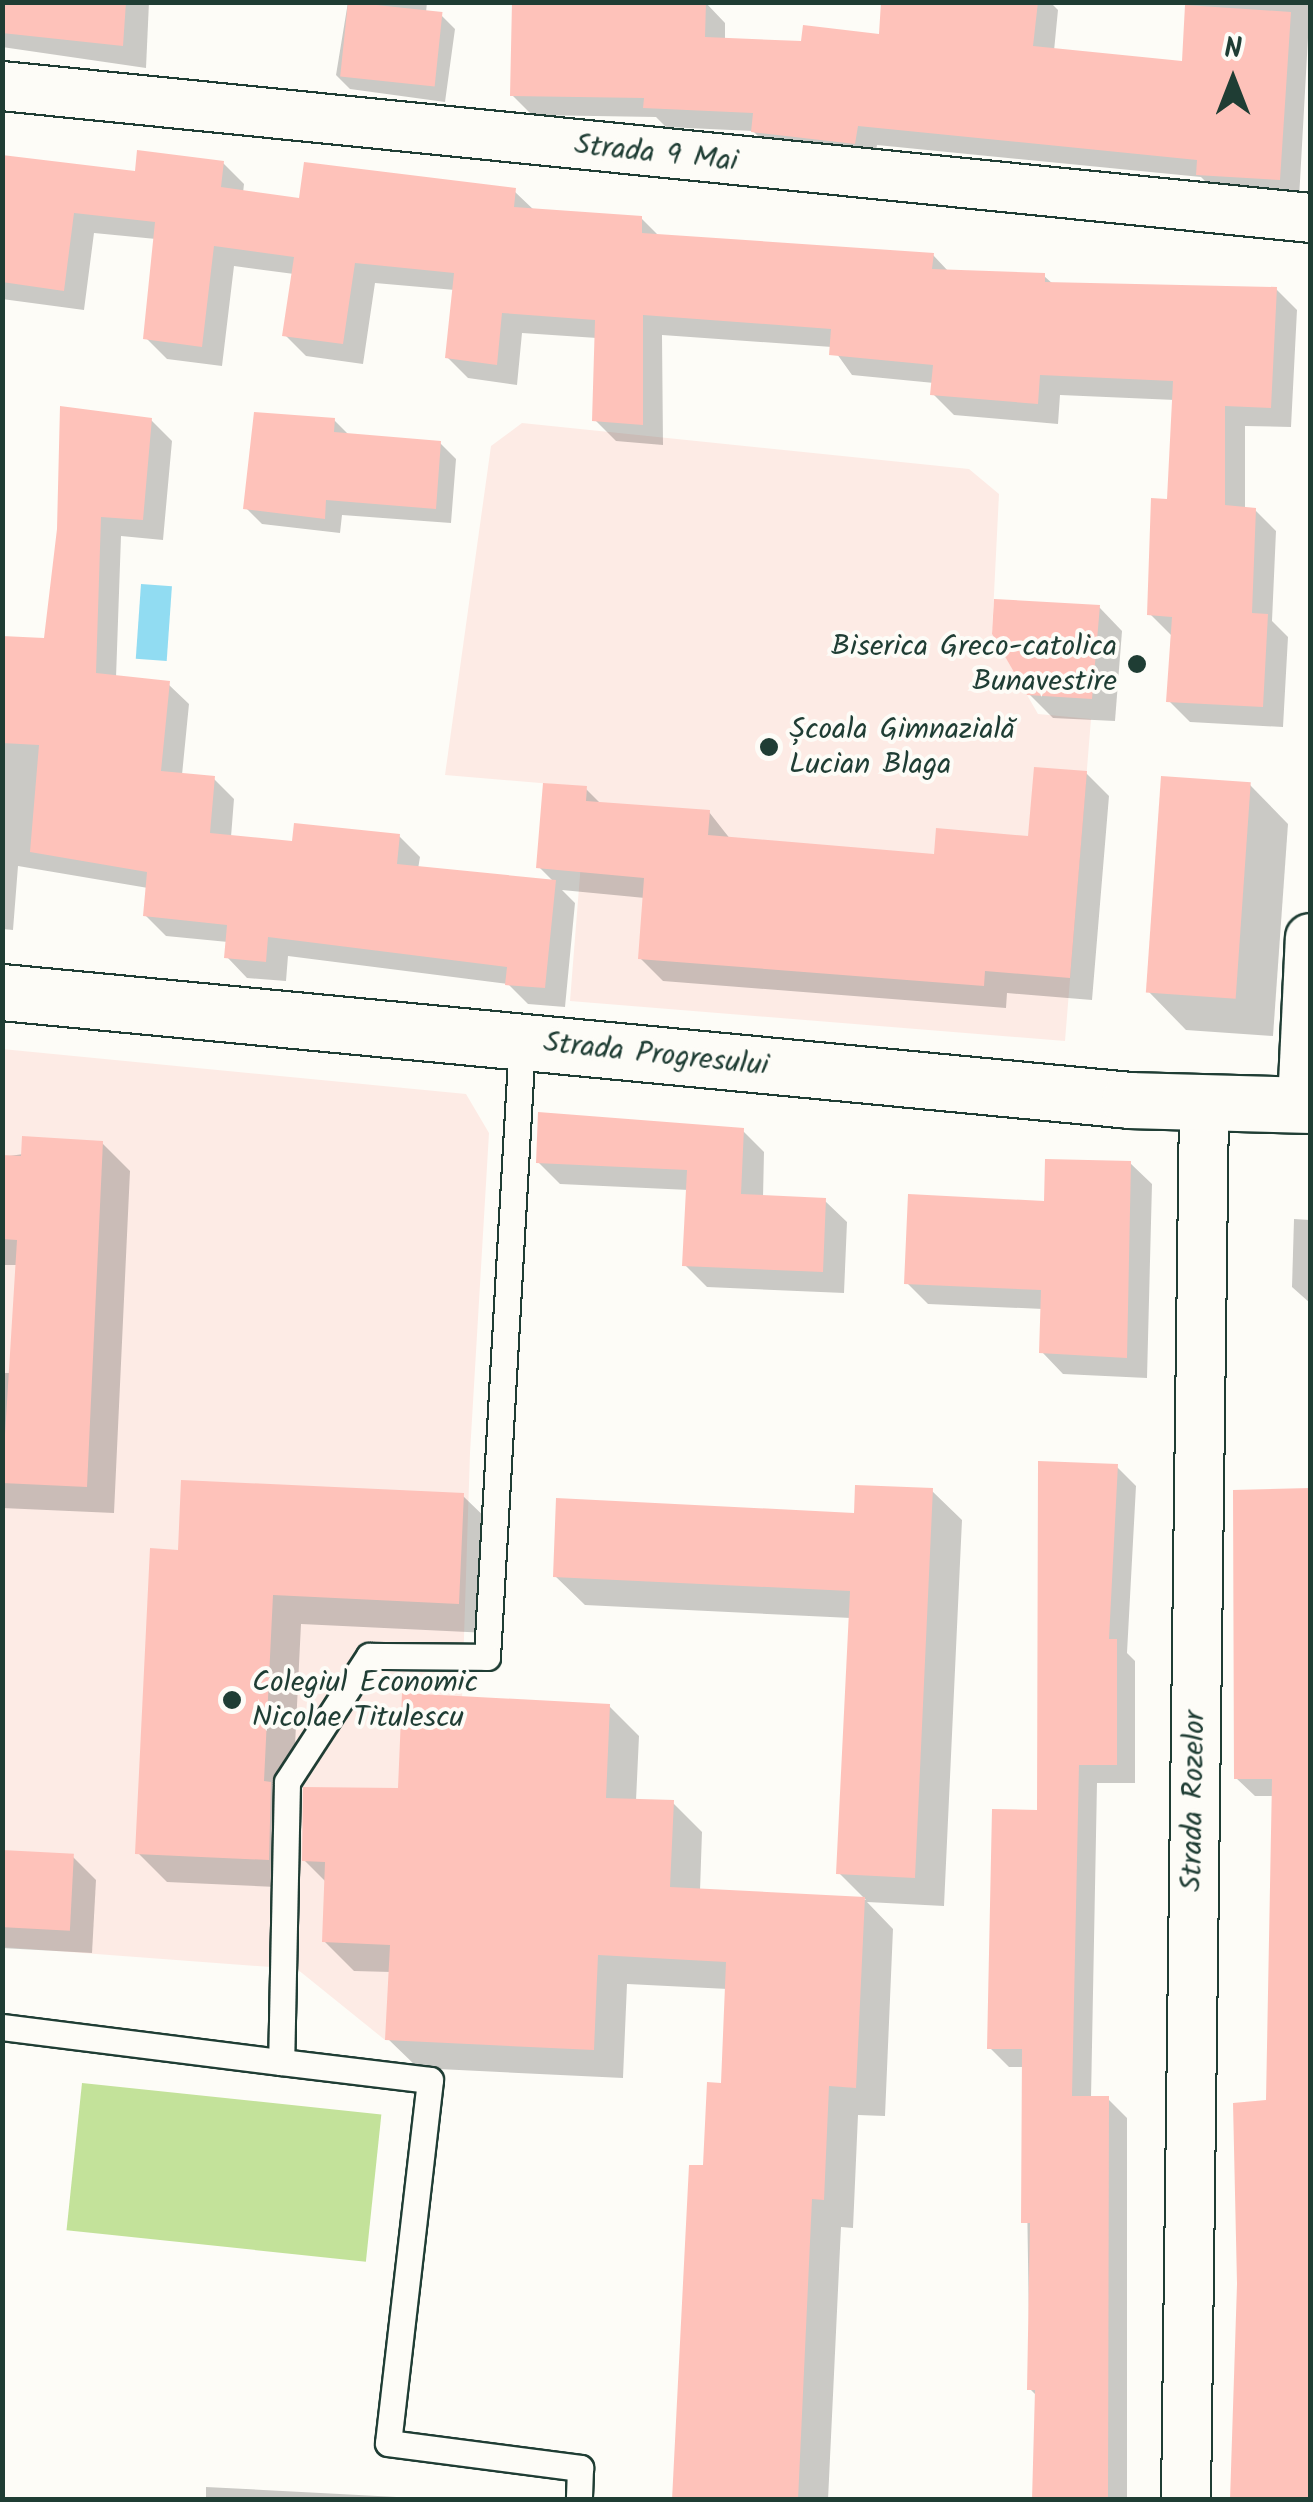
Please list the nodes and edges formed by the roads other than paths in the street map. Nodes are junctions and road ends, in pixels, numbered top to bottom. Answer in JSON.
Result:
{"nodes":[{"id":1,"x":2,"y":86,"type":"edge"},
{"id":2,"x":1310,"y":218,"type":"edge"},
{"id":3,"x":1310,"y":938,"type":"edge"},
{"id":4,"x":2,"y":992,"type":"edge"},
{"id":5,"x":522,"y":1042,"type":"junction"},
{"id":6,"x":1204,"y":1102,"type":"junction"},
{"id":7,"x":1306,"y":1105,"type":"edge"},
{"id":8,"x":2,"y":2027,"type":"edge"},
{"id":9,"x":281,"y":2062,"type":"junction"},
{"id":10,"x":579,"y":2500,"type":"edge"},
{"id":11,"x":1186,"y":2500,"type":"edge"}],
"edges":[{"from":1,"to":2,"type":"street","name":"Strada 9 Mai"},
{"from":3,"to":7,"type":"street"},
{"from":4,"to":5,"type":"street","name":"Strada Progresului"},
{"from":5,"to":6,"type":"street","name":"Strada Progresului"},
{"from":5,"to":9,"type":"lane"},
{"from":6,"to":7,"type":"street","name":"Strada Progresului"},
{"from":6,"to":11,"type":"street","name":"Strada Rozelor"},
{"from":8,"to":9,"type":"lane"},
{"from":9,"to":10,"type":"lane"}]}
